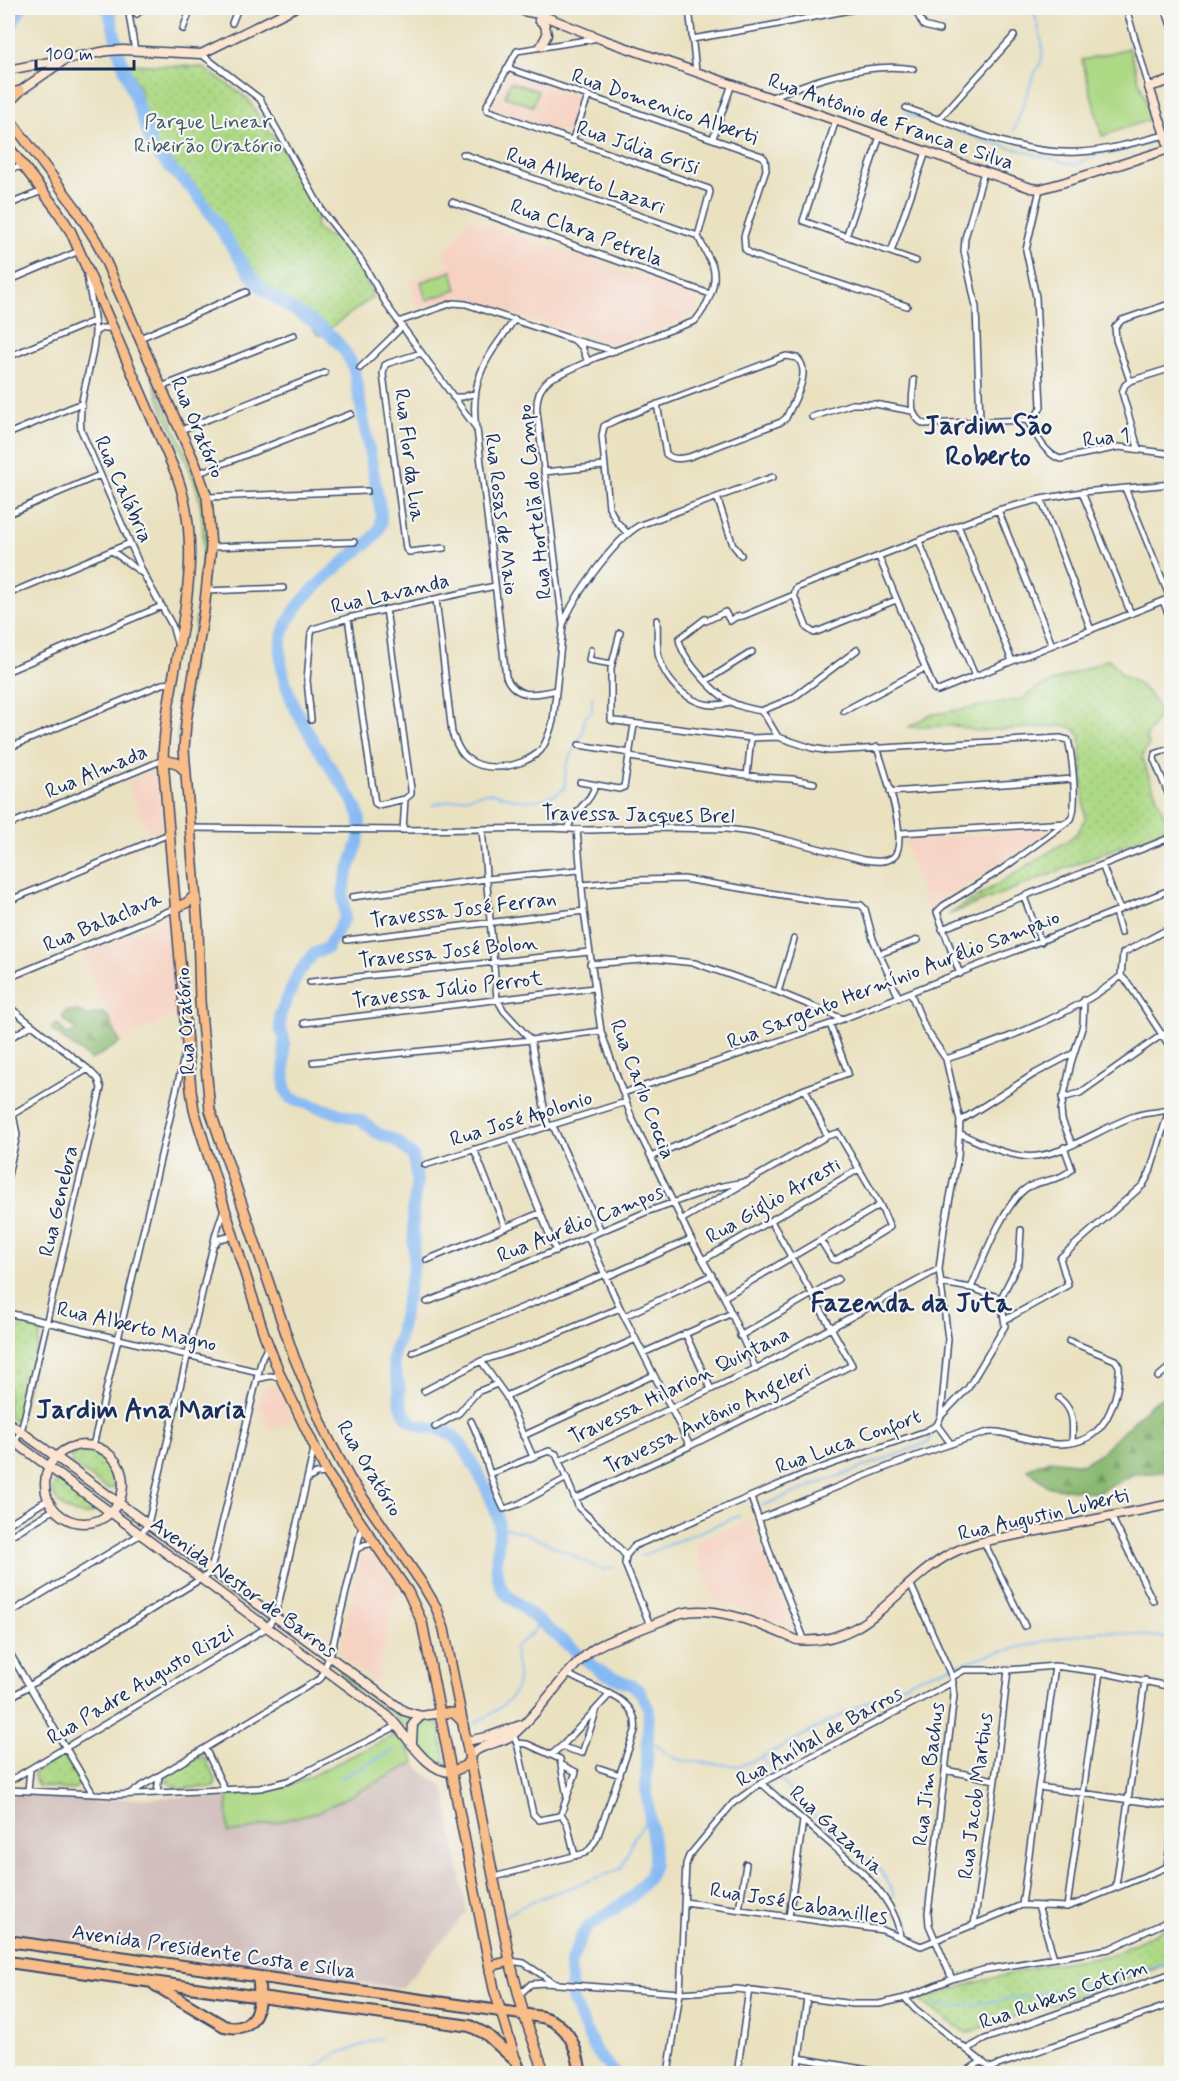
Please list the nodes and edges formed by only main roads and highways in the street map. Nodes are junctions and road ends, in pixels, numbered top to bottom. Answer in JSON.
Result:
{"nodes":[{"id":1,"x":24,"y":88,"type":"road end"},
{"id":2,"x":8,"y":109,"type":"edge"},
{"id":3,"x":8,"y":117,"type":"edge"},
{"id":4,"x":8,"y":146,"type":"edge"},
{"id":5,"x":164,"y":760,"type":"junction"},
{"id":6,"x":185,"y":771,"type":"junction"},
{"id":7,"x":195,"y":895,"type":"junction"},
{"id":8,"x":176,"y":908,"type":"junction"},
{"id":9,"x":441,"y":1713,"type":"junction"},
{"id":10,"x":464,"y":1723,"type":"junction"},
{"id":11,"x":470,"y":1757,"type":"junction"},
{"id":12,"x":452,"y":1772,"type":"junction"},
{"id":13,"x":8,"y":1941,"type":"edge"},
{"id":14,"x":510,"y":1961,"type":"junction"},
{"id":15,"x":8,"y":1962,"type":"edge"},
{"id":16,"x":490,"y":1971,"type":"junction"},
{"id":17,"x":258,"y":1977,"type":"junction"},
{"id":18,"x":148,"y":1982,"type":"junction"},
{"id":19,"x":260,"y":1997,"type":"junction"},
{"id":20,"x":500,"y":2012,"type":"junction"},
{"id":21,"x":524,"y":2014,"type":"junction"},
{"id":22,"x":516,"y":2061,"type":"junction"},
{"id":23,"x":521,"y":2073,"type":"edge"},
{"id":24,"x":545,"y":2073,"type":"edge"},
{"id":25,"x":581,"y":2073,"type":"edge"}],
"edges":[{"from":1,"to":2,"type":"main road"},
{"from":3,"to":6,"type":"main road","name":"Rua Oratório"},
{"from":4,"to":5,"type":"main road","name":"Rua Oratório"},
{"from":5,"to":6,"type":"main road"},
{"from":5,"to":8,"type":"main road","name":"Rua Oratório"},
{"from":6,"to":7,"type":"main road","name":"Rua Oratório"},
{"from":7,"to":8,"type":"main road"},
{"from":7,"to":10,"type":"main road","name":"Rua Oratório"},
{"from":8,"to":9,"type":"main road","name":"Rua Oratório"},
{"from":9,"to":10,"type":"main road"},
{"from":9,"to":12,"type":"main road","name":"Rua Oratório"},
{"from":10,"to":11,"type":"main road","name":"Rua Oratório"},
{"from":11,"to":12,"type":"main road"},
{"from":11,"to":14,"type":"main road","name":"Rua Oratório"},
{"from":12,"to":16,"type":"main road","name":"Rua Oratório"},
{"from":13,"to":17,"type":"highway","name":"Avenida Presidente Costa e Silva"},
{"from":14,"to":16,"type":"main road"},
{"from":14,"to":21,"type":"main road","name":"Rua Oratório"},
{"from":15,"to":18,"type":"highway","name":"Avenida Presidente Costa e Silva"},
{"from":16,"to":20,"type":"main road","name":"Rua Oratório"},
{"from":17,"to":19,"type":"highway"},
{"from":17,"to":20,"type":"highway","name":"Avenida Presidente Costa e Silva"},
{"from":18,"to":19,"type":"highway","name":"Avenida Presidente Costa e Silva"},
{"from":18,"to":19,"type":"highway"},
{"from":19,"to":22,"type":"highway","name":"Avenida Presidente Costa e Silva"},
{"from":20,"to":21,"type":"highway","name":"Avenida Presidente Costa e Silva"},
{"from":20,"to":22,"type":"main road","name":"Rua Oratório"},
{"from":21,"to":24,"type":"main road","name":"Rua Oratório"},
{"from":21,"to":25,"type":"highway","name":"Avenida Presidente Costa e Silva"},
{"from":22,"to":23,"type":"highway"}]}
